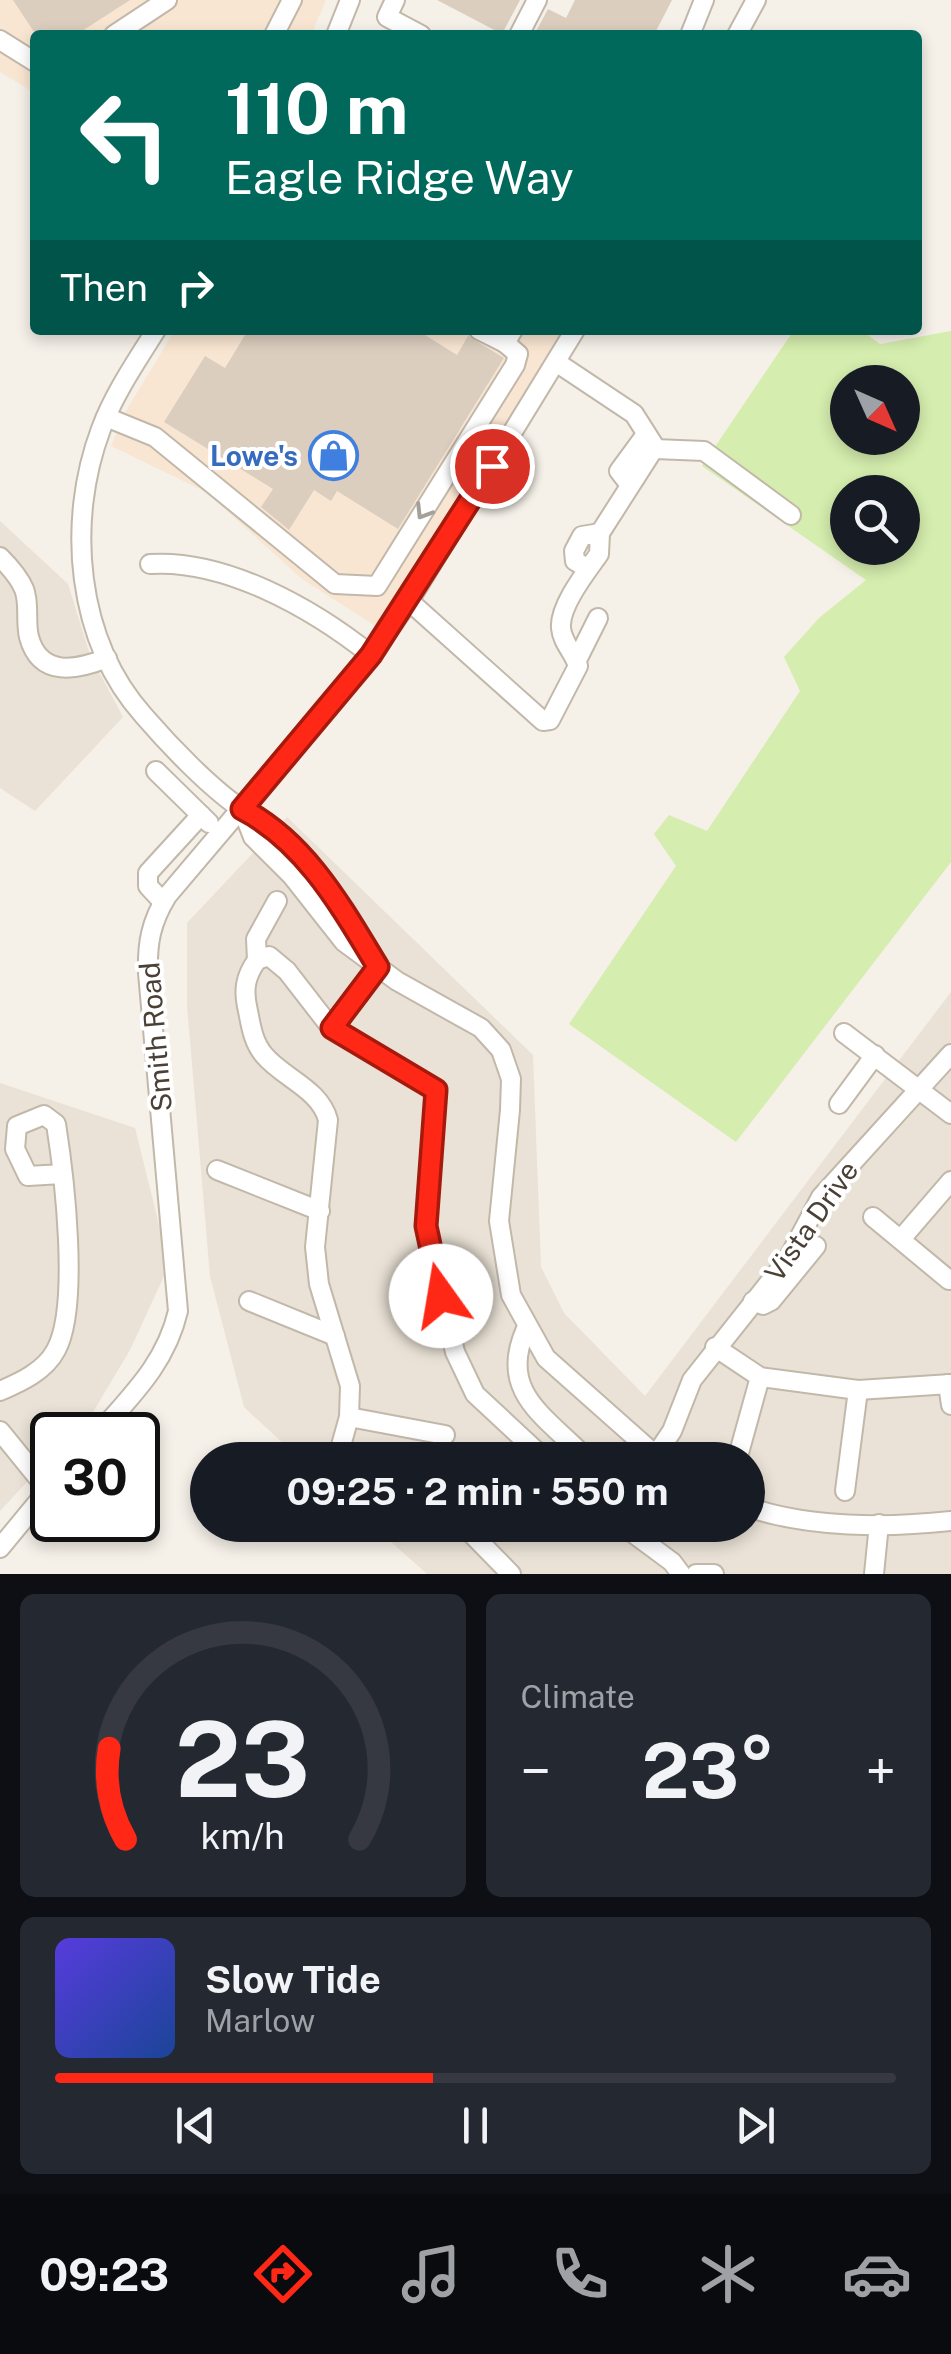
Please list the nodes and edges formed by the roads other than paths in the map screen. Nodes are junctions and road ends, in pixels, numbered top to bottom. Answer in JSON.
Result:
{"nodes":[{"id":1,"x":167,"y":0,"type":"edge"},
{"id":2,"x":350,"y":0,"type":"edge"},
{"id":3,"x":395,"y":0,"type":"edge"},
{"id":4,"x":537,"y":0,"type":"edge"},
{"id":5,"x":704,"y":0,"type":"edge"},
{"id":6,"x":756,"y":0,"type":"edge"},
{"id":7,"x":294,"y":1,"type":"edge"},
{"id":8,"x":122,"y":30,"type":"edge"},
{"id":9,"x":277,"y":30,"type":"edge"},
{"id":10,"x":338,"y":30,"type":"edge"},
{"id":11,"x":411,"y":30,"type":"edge"},
{"id":12,"x":522,"y":30,"type":"edge"},
{"id":13,"x":692,"y":30,"type":"edge"},
{"id":14,"x":740,"y":30,"type":"edge"},
{"id":15,"x":0,"y":40,"type":"edge"},
{"id":16,"x":30,"y":59,"type":"edge"},
{"id":17,"x":153,"y":335,"type":"edge"},
{"id":18,"x":572,"y":335,"type":"edge"},
{"id":19,"x":509,"y":336,"type":"edge"},
{"id":20,"x":556,"y":362,"type":"junction"},
{"id":21,"x":106,"y":417,"type":"junction"},
{"id":22,"x":650,"y":443,"type":"junction"},
{"id":23,"x":791,"y":515,"type":"dead end"},
{"id":24,"x":0,"y":557,"type":"edge"},
{"id":25,"x":150,"y":564,"type":"dead end"},
{"id":26,"x":409,"y":601,"type":"junction"},
{"id":27,"x":598,"y":618,"type":"dead end"},
{"id":28,"x":371,"y":655,"type":"junction"},
{"id":29,"x":107,"y":658,"type":"junction"},
{"id":30,"x":577,"y":660,"type":"junction"},
{"id":31,"x":156,"y":771,"type":"dead end"},
{"id":32,"x":242,"y":809,"type":"junction"},
{"id":33,"x":201,"y":816,"type":"junction"},
{"id":34,"x":220,"y":834,"type":"junction"},
{"id":35,"x":163,"y":902,"type":"junction"},
{"id":36,"x":277,"y":902,"type":"dead end"},
{"id":37,"x":257,"y":960,"type":"junction"},
{"id":38,"x":378,"y":967,"type":"junction"},
{"id":39,"x":332,"y":1028,"type":"junction"},
{"id":40,"x":844,"y":1032,"type":"dead end"},
{"id":41,"x":951,"y":1054,"type":"edge"},
{"id":42,"x":875,"y":1056,"type":"junction"},
{"id":43,"x":919,"y":1088,"type":"junction"},
{"id":44,"x":839,"y":1104,"type":"dead end"},
{"id":45,"x":951,"y":1114,"type":"edge"},
{"id":46,"x":217,"y":1170,"type":"dead end"},
{"id":47,"x":62,"y":1174,"type":"dead end"},
{"id":48,"x":951,"y":1180,"type":"edge"},
{"id":49,"x":320,"y":1211,"type":"junction"},
{"id":50,"x":874,"y":1218,"type":"dead end"},
{"id":51,"x":901,"y":1239,"type":"junction"},
{"id":52,"x":816,"y":1246,"type":"dead end"},
{"id":53,"x":949,"y":1280,"type":"edge"},
{"id":54,"x":249,"y":1301,"type":"dead end"},
{"id":55,"x":754,"y":1301,"type":"junction"},
{"id":56,"x":526,"y":1329,"type":"junction"},
{"id":57,"x":335,"y":1336,"type":"junction"},
{"id":58,"x":715,"y":1347,"type":"junction"},
{"id":59,"x":760,"y":1377,"type":"junction"},
{"id":60,"x":949,"y":1384,"type":"edge"},
{"id":61,"x":858,"y":1390,"type":"junction"},
{"id":62,"x":0,"y":1391,"type":"edge"},
{"id":63,"x":951,"y":1405,"type":"edge"},
{"id":64,"x":117,"y":1412,"type":"edge"},
{"id":65,"x":349,"y":1418,"type":"junction"},
{"id":66,"x":0,"y":1430,"type":"edge"},
{"id":67,"x":445,"y":1435,"type":"dead end"},
{"id":68,"x":342,"y":1442,"type":"edge"},
{"id":69,"x":527,"y":1442,"type":"edge"},
{"id":70,"x":571,"y":1442,"type":"edge"},
{"id":71,"x":640,"y":1442,"type":"edge"},
{"id":72,"x":665,"y":1442,"type":"edge"},
{"id":73,"x":742,"y":1442,"type":"edge"},
{"id":74,"x":30,"y":1465,"type":"edge"},
{"id":75,"x":845,"y":1490,"type":"dead end"},
{"id":76,"x":765,"y":1510,"type":"edge"},
{"id":77,"x":30,"y":1512,"type":"edge"},
{"id":78,"x":951,"y":1521,"type":"edge"},
{"id":79,"x":879,"y":1524,"type":"junction"},
{"id":80,"x":480,"y":1542,"type":"edge"},
{"id":81,"x":645,"y":1542,"type":"edge"},
{"id":82,"x":0,"y":1548,"type":"edge"},
{"id":83,"x":511,"y":1574,"type":"edge"},
{"id":84,"x":681,"y":1574,"type":"edge"},
{"id":85,"x":696,"y":1574,"type":"edge"},
{"id":86,"x":714,"y":1574,"type":"edge"},
{"id":87,"x":874,"y":1574,"type":"edge"}],
"edges":[{"from":1,"to":8,"type":"street"},
{"from":2,"to":10,"type":"street"},
{"from":3,"to":11,"type":"street"},
{"from":4,"to":12,"type":"street"},
{"from":5,"to":13,"type":"street"},
{"from":6,"to":14,"type":"street"},
{"from":7,"to":9,"type":"street"},
{"from":15,"to":16,"type":"street"},
{"from":17,"to":21,"type":"street"},
{"from":18,"to":20,"type":"street","name":"Smith Road"},
{"from":19,"to":21,"type":"street","one_way":true},
{"from":20,"to":22,"type":"street"},
{"from":20,"to":26,"type":"street","name":"Smith Road"},
{"from":21,"to":29,"type":"street"},
{"from":22,"to":23,"type":"street"},
{"from":22,"to":30,"type":"street"},
{"from":24,"to":29,"type":"street"},
{"from":25,"to":28,"type":"street"},
{"from":26,"to":28,"type":"street","name":"Smith Road"},
{"from":26,"to":30,"type":"street"},
{"from":27,"to":30,"type":"street"},
{"from":28,"to":32,"type":"street","name":"Smith Road"},
{"from":29,"to":32,"type":"street"},
{"from":31,"to":33,"type":"street"},
{"from":32,"to":34,"type":"street","name":"Smith Road"},
{"from":32,"to":38,"type":"street"},
{"from":33,"to":34,"type":"street"},
{"from":33,"to":35,"type":"street"},
{"from":34,"to":35,"type":"street","name":"Smith Road"},
{"from":35,"to":64,"type":"street","name":"Smith Road"},
{"from":36,"to":37,"type":"street"},
{"from":37,"to":39,"type":"street"},
{"from":37,"to":49,"type":"street"},
{"from":38,"to":39,"type":"street"},
{"from":38,"to":56,"type":"street"},
{"from":39,"to":69,"type":"street"},
{"from":40,"to":42,"type":"street"},
{"from":41,"to":43,"type":"street","name":"Vista Drive"},
{"from":42,"to":43,"type":"street"},
{"from":42,"to":44,"type":"street"},
{"from":43,"to":45,"type":"street"},
{"from":43,"to":55,"type":"street","name":"Vista Drive"},
{"from":46,"to":49,"type":"street"},
{"from":47,"to":62,"type":"street"},
{"from":48,"to":51,"type":"street"},
{"from":49,"to":57,"type":"street"},
{"from":50,"to":51,"type":"street"},
{"from":51,"to":53,"type":"street"},
{"from":52,"to":55,"type":"street"},
{"from":54,"to":57,"type":"street"},
{"from":55,"to":58,"type":"street","name":"Vista Drive"},
{"from":56,"to":70,"type":"street"},
{"from":56,"to":71,"type":"street"},
{"from":57,"to":65,"type":"street"},
{"from":58,"to":59,"type":"street"},
{"from":58,"to":72,"type":"street","name":"Vista Drive"},
{"from":59,"to":61,"type":"street"},
{"from":59,"to":73,"type":"street"},
{"from":60,"to":61,"type":"street"},
{"from":60,"to":63,"type":"street"},
{"from":61,"to":75,"type":"street"},
{"from":65,"to":67,"type":"street"},
{"from":65,"to":68,"type":"street"},
{"from":66,"to":74,"type":"street"},
{"from":76,"to":79,"type":"street"},
{"from":77,"to":82,"type":"street"},
{"from":78,"to":79,"type":"street"},
{"from":79,"to":87,"type":"street"},
{"from":80,"to":83,"type":"street"},
{"from":81,"to":84,"type":"street"},
{"from":85,"to":86,"type":"street"}]}
